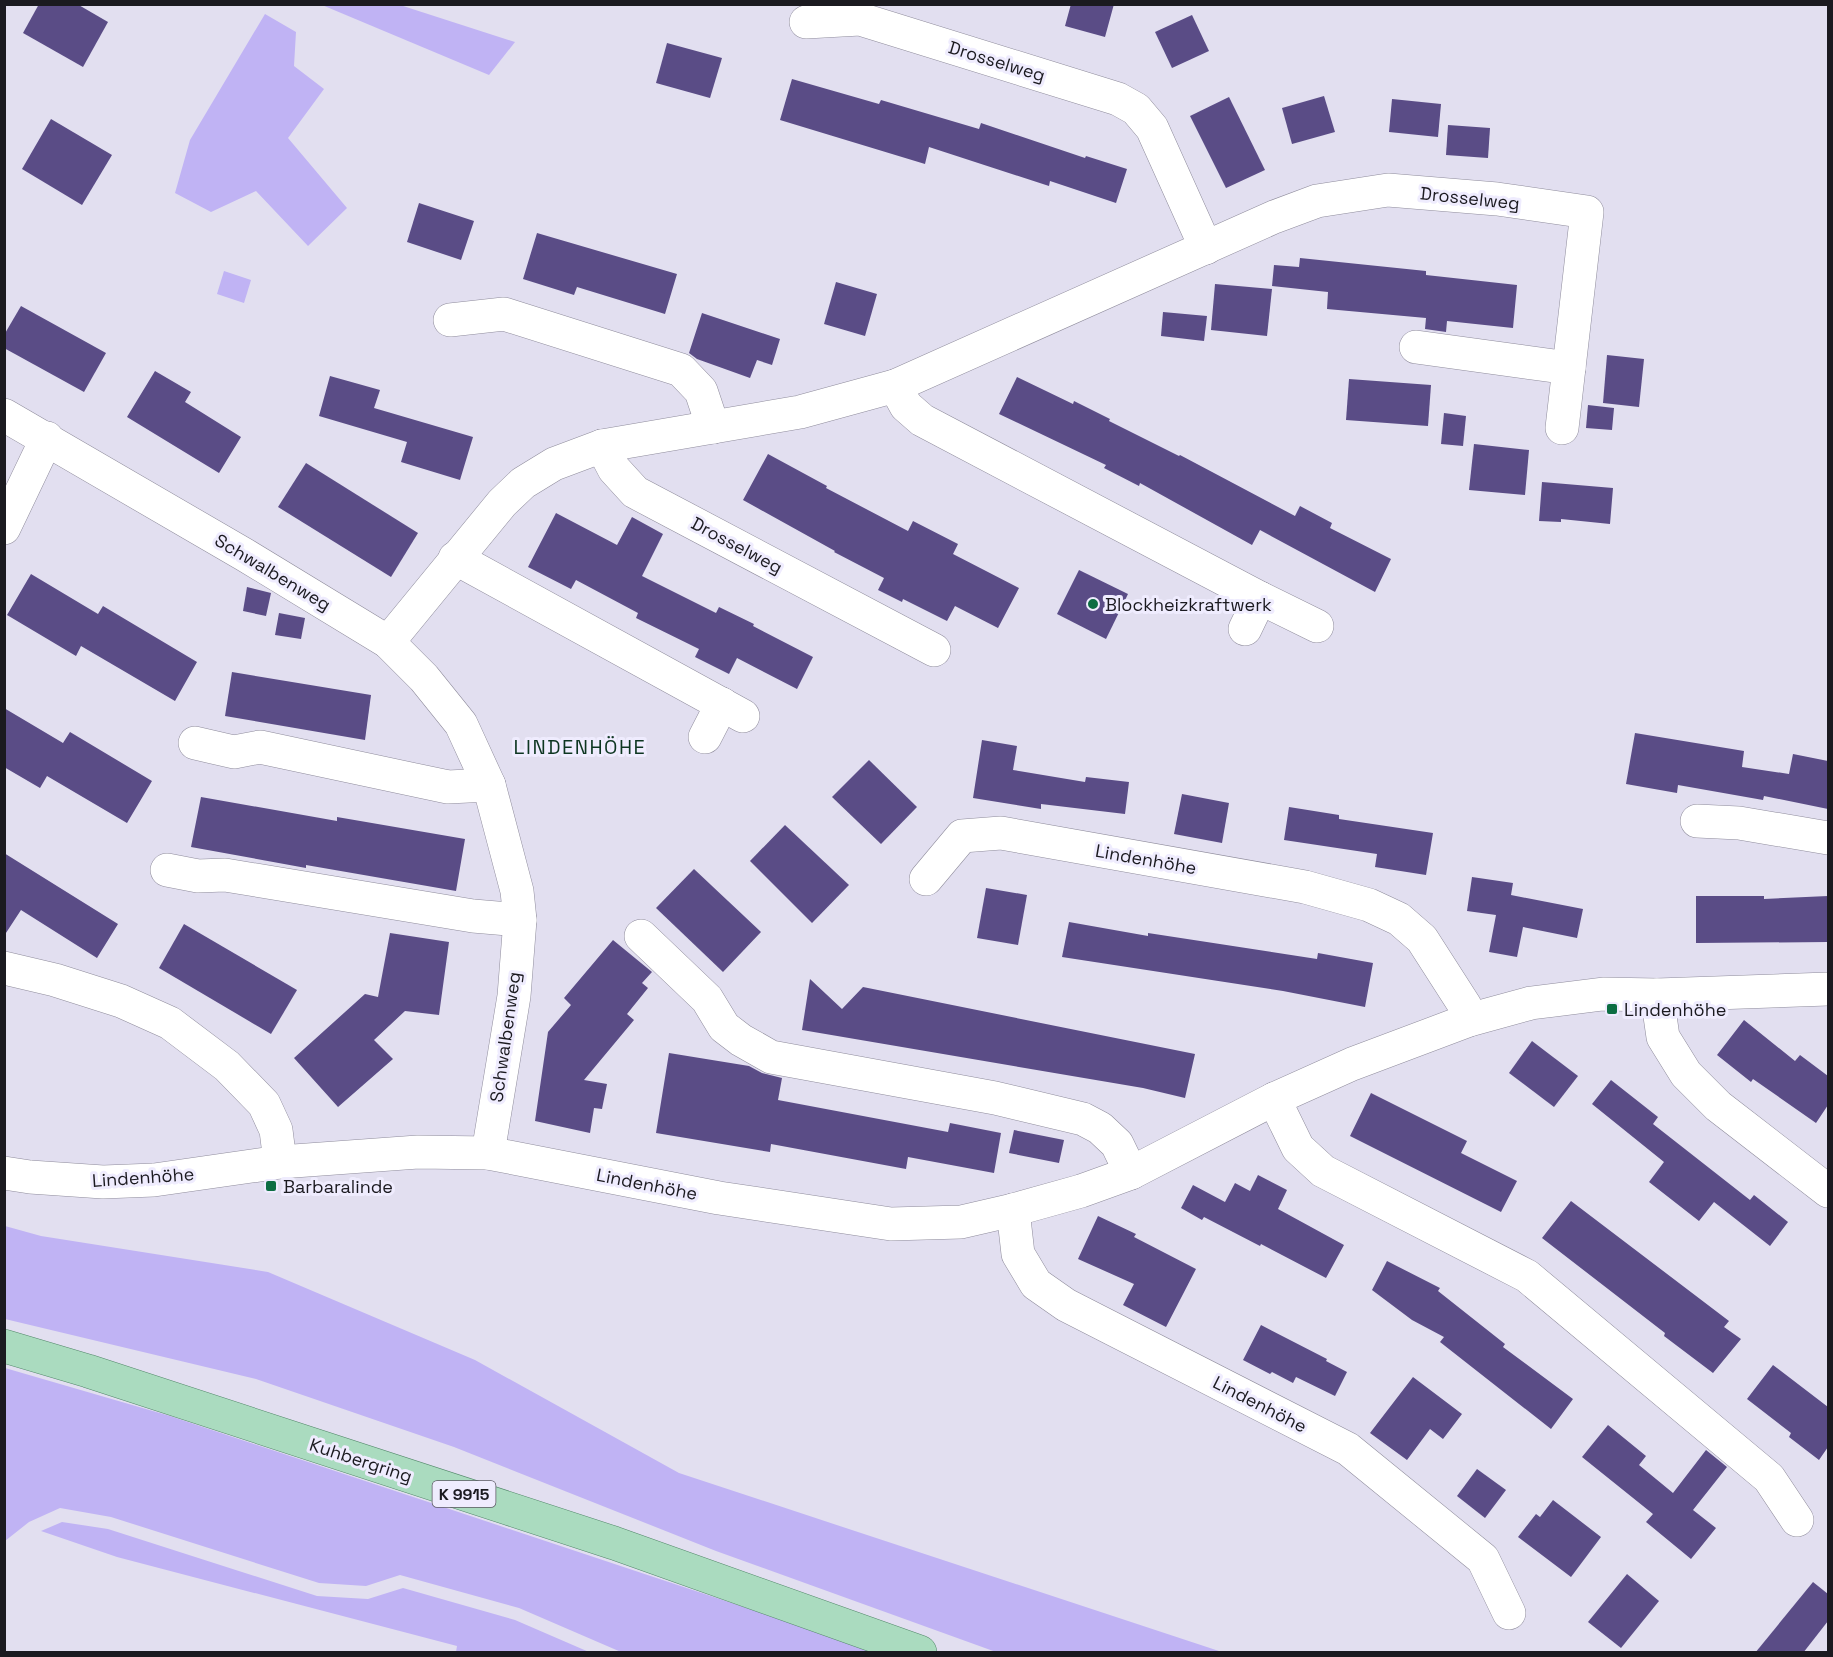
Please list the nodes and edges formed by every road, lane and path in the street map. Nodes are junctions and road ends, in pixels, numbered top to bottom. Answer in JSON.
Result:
{"nodes":[{"id":1,"x":806,"y":22,"type":"dead end"},
{"id":2,"x":1206,"y":249,"type":"junction"},
{"id":3,"x":450,"y":320,"type":"dead end"},
{"id":4,"x":1416,"y":346,"type":"dead end"},
{"id":5,"x":1569,"y":368,"type":"junction"},
{"id":6,"x":894,"y":386,"type":"junction"},
{"id":7,"x":4,"y":415,"type":"edge"},
{"id":8,"x":713,"y":428,"type":"junction"},
{"id":9,"x":1562,"y":428,"type":"dead end"},
{"id":10,"x":47,"y":438,"type":"junction"},
{"id":11,"x":602,"y":446,"type":"junction"},
{"id":12,"x":4,"y":528,"type":"edge"},
{"id":13,"x":455,"y":558,"type":"junction"},
{"id":14,"x":1260,"y":598,"type":"junction"},
{"id":15,"x":1317,"y":626,"type":"dead end"},
{"id":16,"x":1245,"y":629,"type":"dead end"},
{"id":17,"x":388,"y":642,"type":"junction"},
{"id":18,"x":934,"y":650,"type":"dead end"},
{"id":19,"x":705,"y":737,"type":"dead end"},
{"id":20,"x":195,"y":743,"type":"dead end"},
{"id":21,"x":489,"y":784,"type":"junction"},
{"id":22,"x":1697,"y":821,"type":"dead end"},
{"id":23,"x":1828,"y":838,"type":"edge"},
{"id":24,"x":167,"y":870,"type":"dead end"},
{"id":25,"x":926,"y":879,"type":"dead end"},
{"id":26,"x":520,"y":920,"type":"junction"},
{"id":27,"x":641,"y":936,"type":"dead end"},
{"id":28,"x":4,"y":968,"type":"edge"},
{"id":29,"x":1828,"y":989,"type":"edge"},
{"id":30,"x":1657,"y":995,"type":"junction"},
{"id":31,"x":1469,"y":1020,"type":"junction"},
{"id":32,"x":1274,"y":1099,"type":"junction"},
{"id":33,"x":488,"y":1153,"type":"junction"},
{"id":34,"x":280,"y":1162,"type":"junction"},
{"id":35,"x":4,"y":1173,"type":"edge"},
{"id":36,"x":1131,"y":1173,"type":"junction"},
{"id":37,"x":1828,"y":1191,"type":"edge"},
{"id":38,"x":1013,"y":1210,"type":"junction"},
{"id":39,"x":4,"y":1346,"type":"edge"},
{"id":40,"x":1797,"y":1520,"type":"dead end"},
{"id":41,"x":1509,"y":1613,"type":"dead end"},
{"id":42,"x":920,"y":1653,"type":"edge"}],
"edges":[{"from":1,"to":2,"type":"street","name":"Drosselweg"},
{"from":2,"to":5,"type":"street","name":"Drosselweg"},
{"from":2,"to":6,"type":"street","name":"Drosselweg"},
{"from":3,"to":8,"type":"street"},
{"from":4,"to":5,"type":"street"},
{"from":5,"to":9,"type":"street","name":"Drosselweg"},
{"from":6,"to":8,"type":"street","name":"Drosselweg"},
{"from":6,"to":14,"type":"street"},
{"from":7,"to":10,"type":"street","name":"Schwalbenweg"},
{"from":8,"to":11,"type":"street","name":"Drosselweg"},
{"from":10,"to":12,"type":"street"},
{"from":10,"to":17,"type":"street","name":"Schwalbenweg"},
{"from":11,"to":13,"type":"street","name":"Drosselweg"},
{"from":11,"to":18,"type":"street","name":"Drosselweg"},
{"from":13,"to":17,"type":"street","name":"Drosselweg"},
{"from":13,"to":19,"type":"street"},
{"from":14,"to":15,"type":"street"},
{"from":14,"to":16,"type":"street"},
{"from":17,"to":21,"type":"street","name":"Schwalbenweg"},
{"from":20,"to":21,"type":"street"},
{"from":21,"to":26,"type":"street","name":"Schwalbenweg"},
{"from":22,"to":23,"type":"street"},
{"from":24,"to":26,"type":"street"},
{"from":25,"to":31,"type":"street","name":"Lindenhöhe"},
{"from":26,"to":33,"type":"street","name":"Schwalbenweg"},
{"from":27,"to":36,"type":"street"},
{"from":28,"to":34,"type":"street"},
{"from":29,"to":30,"type":"street","name":"Lindenhöhe"},
{"from":30,"to":31,"type":"street","name":"Lindenhöhe"},
{"from":30,"to":37,"type":"street"},
{"from":31,"to":32,"type":"street","name":"Lindenhöhe"},
{"from":32,"to":36,"type":"street","name":"Lindenhöhe"},
{"from":32,"to":40,"type":"street"},
{"from":33,"to":34,"type":"street","name":"Lindenhöhe"},
{"from":33,"to":38,"type":"street","name":"Lindenhöhe"},
{"from":34,"to":35,"type":"street","name":"Lindenhöhe"},
{"from":36,"to":38,"type":"street","name":"Lindenhöhe"},
{"from":38,"to":41,"type":"street","name":"Lindenhöhe"},
{"from":39,"to":42,"type":"main road","name":"Kuhbergring","number":"K 9915"}]}
